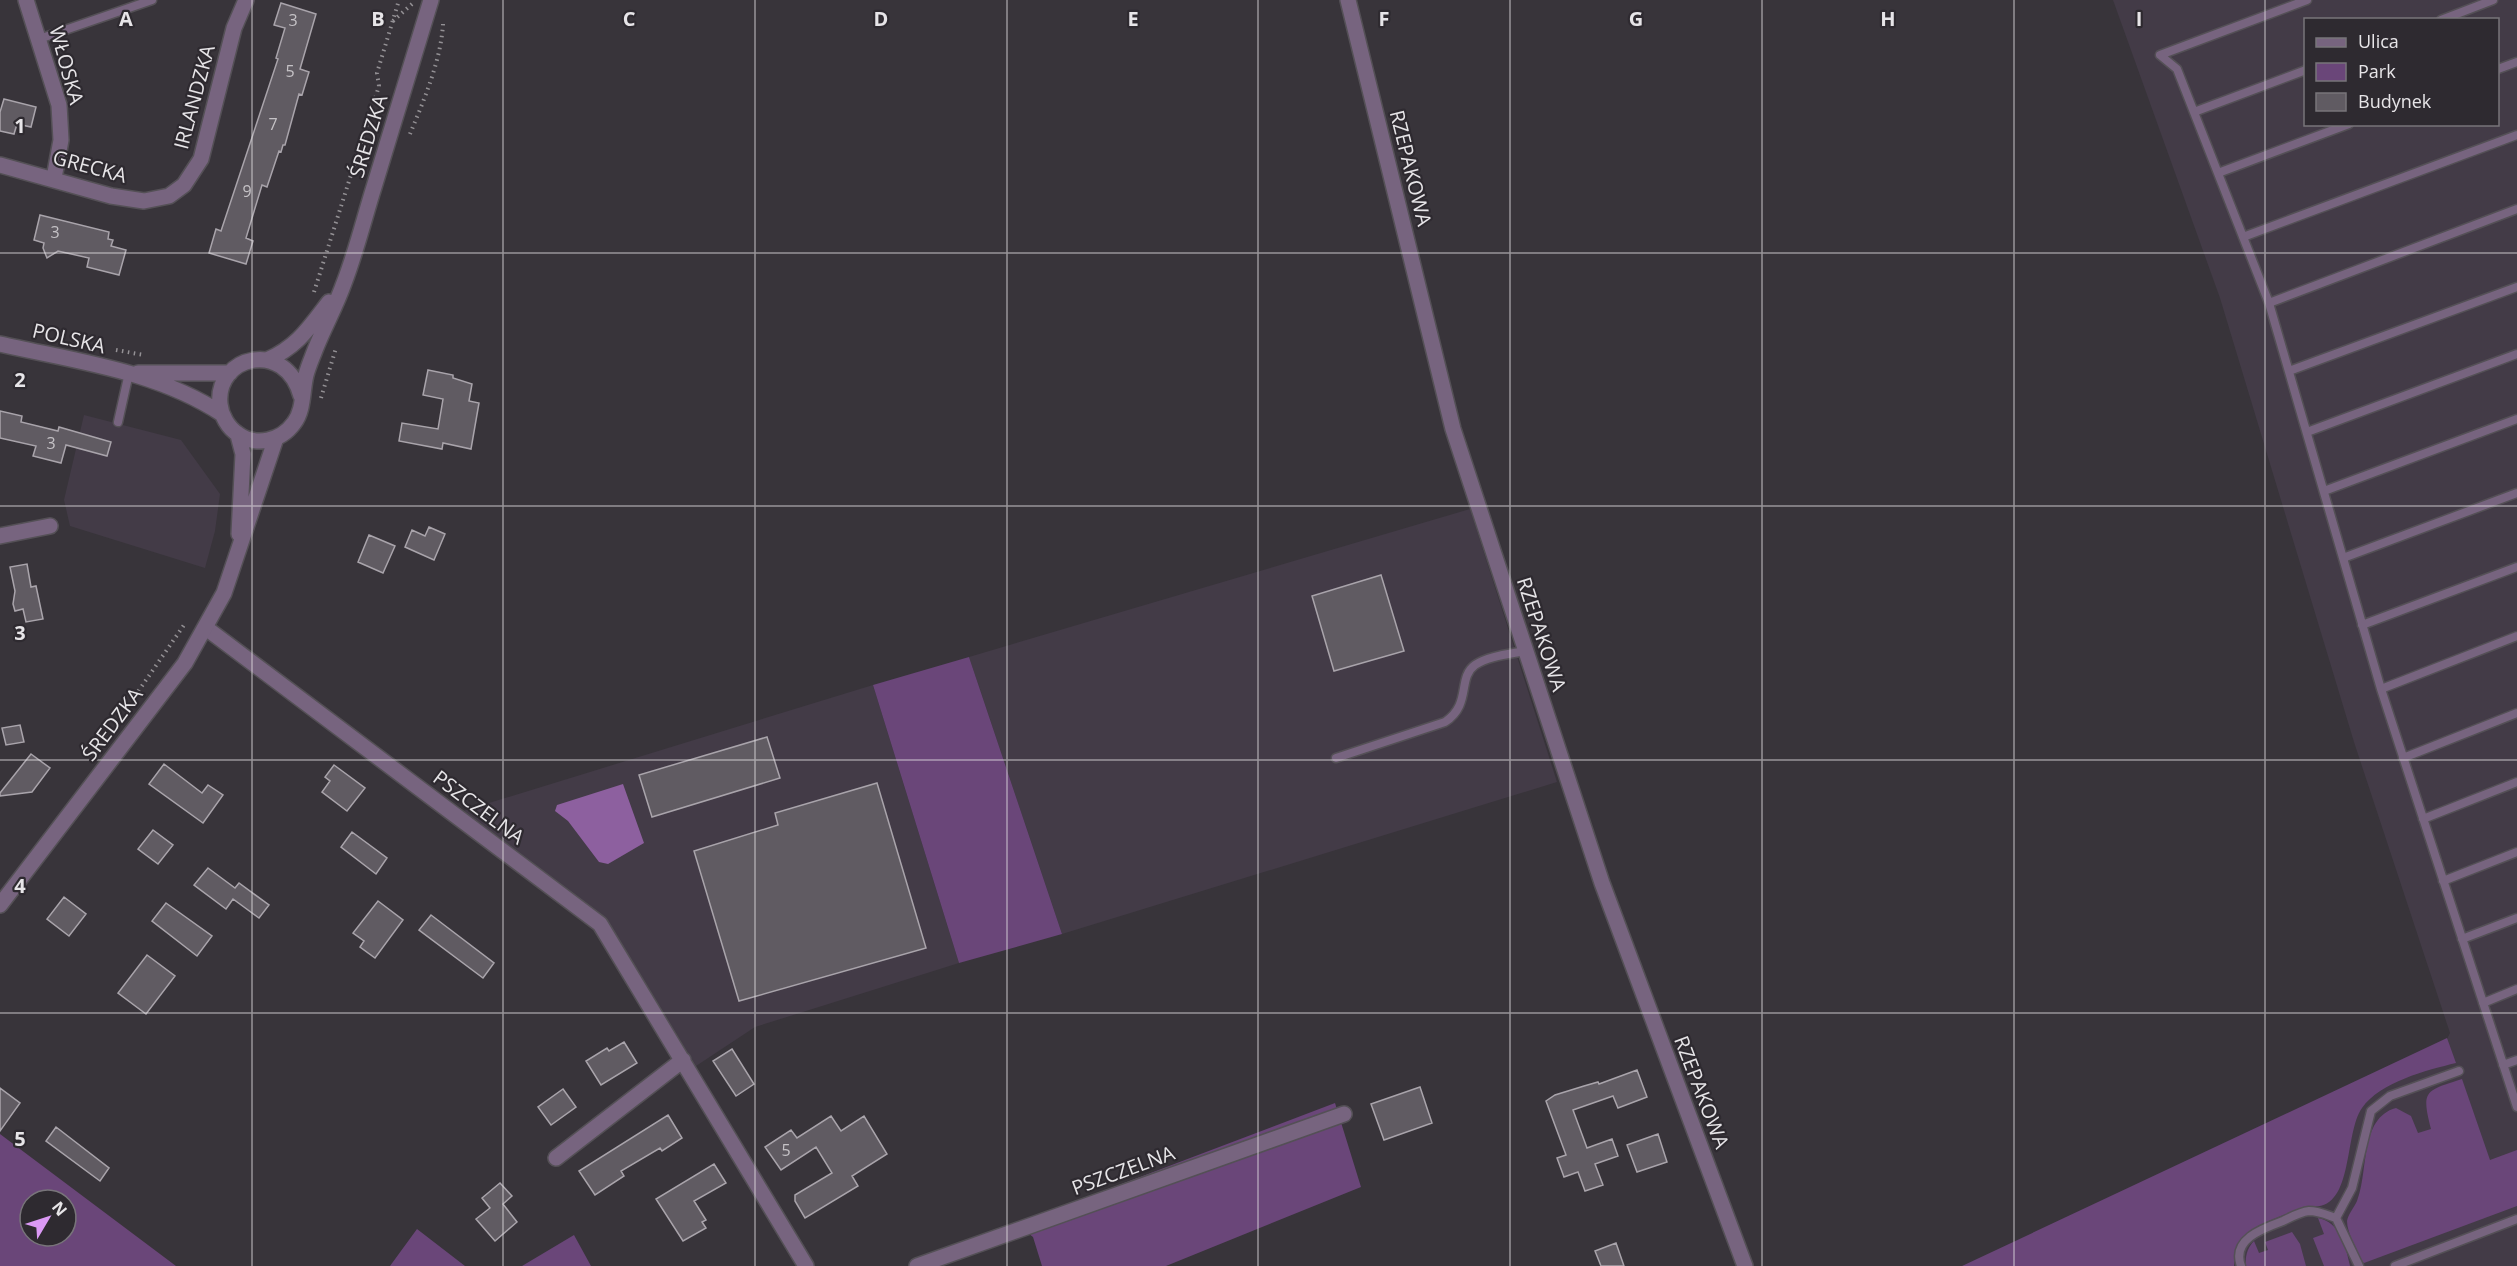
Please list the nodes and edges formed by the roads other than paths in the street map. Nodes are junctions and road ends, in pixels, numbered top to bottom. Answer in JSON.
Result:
{"nodes":[{"id":1,"x":26,"y":0,"type":"edge"},
{"id":2,"x":152,"y":0,"type":"edge"},
{"id":3,"x":246,"y":0,"type":"edge"},
{"id":4,"x":431,"y":0,"type":"edge"},
{"id":5,"x":1348,"y":0,"type":"edge"},
{"id":6,"x":2307,"y":0,"type":"edge"},
{"id":7,"x":2493,"y":0,"type":"edge"},
{"id":8,"x":2446,"y":18,"type":"edge"},
{"id":9,"x":39,"y":39,"type":"junction"},
{"id":10,"x":2517,"y":62,"type":"edge"},
{"id":11,"x":2499,"y":69,"type":"edge"},
{"id":12,"x":2304,"y":71,"type":"edge"},
{"id":13,"x":2194,"y":112,"type":"junction"},
{"id":14,"x":2344,"y":126,"type":"edge"},
{"id":15,"x":2517,"y":135,"type":"edge"},
{"id":16,"x":0,"y":165,"type":"edge"},
{"id":17,"x":2218,"y":173,"type":"junction"},
{"id":18,"x":54,"y":178,"type":"junction"},
{"id":19,"x":169,"y":196,"type":"joint"},
{"id":20,"x":2517,"y":209,"type":"edge"},
{"id":21,"x":2243,"y":237,"type":"junction"},
{"id":22,"x":344,"y":283,"type":"junction"},
{"id":23,"x":2517,"y":287,"type":"edge"},
{"id":24,"x":2269,"y":303,"type":"junction"},
{"id":25,"x":0,"y":344,"type":"edge"},
{"id":26,"x":2517,"y":354,"type":"edge"},
{"id":27,"x":267,"y":360,"type":"junction"},
{"id":28,"x":2289,"y":371,"type":"junction"},
{"id":29,"x":129,"y":373,"type":"junction"},
{"id":30,"x":230,"y":373,"type":"junction"},
{"id":31,"x":301,"y":396,"type":"junction"},
{"id":32,"x":222,"y":414,"type":"junction"},
{"id":33,"x":2517,"y":418,"type":"edge"},
{"id":34,"x":118,"y":422,"type":"dead end"},
{"id":35,"x":2307,"y":432,"type":"junction"},
{"id":36,"x":238,"y":435,"type":"junction"},
{"id":37,"x":276,"y":438,"type":"junction"},
{"id":38,"x":2324,"y":491,"type":"junction"},
{"id":39,"x":2517,"y":493,"type":"edge"},
{"id":40,"x":50,"y":526,"type":"dead end"},
{"id":41,"x":0,"y":536,"type":"edge"},
{"id":42,"x":237,"y":555,"type":"junction"},
{"id":43,"x":2343,"y":558,"type":"junction"},
{"id":44,"x":2517,"y":567,"type":"edge"},
{"id":45,"x":2362,"y":625,"type":"junction"},
{"id":46,"x":206,"y":628,"type":"junction"},
{"id":47,"x":2517,"y":636,"type":"edge"},
{"id":48,"x":1526,"y":651,"type":"junction"},
{"id":49,"x":2381,"y":689,"type":"junction"},
{"id":50,"x":2517,"y":713,"type":"edge"},
{"id":51,"x":1336,"y":758,"type":"dead end"},
{"id":52,"x":2403,"y":758,"type":"junction"},
{"id":53,"x":2517,"y":782,"type":"edge"},
{"id":54,"x":2423,"y":819,"type":"junction"},
{"id":55,"x":2517,"y":852,"type":"edge"},
{"id":56,"x":2443,"y":881,"type":"junction"},
{"id":57,"x":0,"y":906,"type":"edge"},
{"id":58,"x":2517,"y":918,"type":"edge"},
{"id":59,"x":2462,"y":939,"type":"junction"},
{"id":60,"x":2517,"y":989,"type":"edge"},
{"id":61,"x":2483,"y":1003,"type":"junction"},
{"id":62,"x":684,"y":1060,"type":"junction"},
{"id":63,"x":2517,"y":1060,"type":"edge"},
{"id":64,"x":2504,"y":1065,"type":"junction"},
{"id":65,"x":2459,"y":1071,"type":"dead end"},
{"id":66,"x":2517,"y":1107,"type":"edge"},
{"id":67,"x":1344,"y":1114,"type":"dead end"},
{"id":68,"x":556,"y":1158,"type":"dead end"},
{"id":69,"x":2336,"y":1218,"type":"junction"},
{"id":70,"x":2517,"y":1219,"type":"edge"},
{"id":71,"x":806,"y":1266,"type":"edge"},
{"id":72,"x":917,"y":1266,"type":"edge"},
{"id":73,"x":1745,"y":1266,"type":"edge"},
{"id":74,"x":2241,"y":1266,"type":"edge"},
{"id":75,"x":2359,"y":1266,"type":"edge"},
{"id":76,"x":2395,"y":1266,"type":"edge"}],
"edges":[{"from":1,"to":9,"type":"street","name":"WŁOSKA"},
{"from":2,"to":9,"type":"lane"},
{"from":3,"to":19,"type":"street","name":"IRLANDZKA"},
{"from":4,"to":22,"type":"street","name":"ŚREDZKA"},
{"from":5,"to":48,"type":"street","name":"RZEPAKOWA"},
{"from":6,"to":13,"type":"lane"},
{"from":7,"to":8,"type":"lane"},
{"from":9,"to":18,"type":"street","name":"WŁOSKA"},
{"from":10,"to":11,"type":"lane"},
{"from":12,"to":13,"type":"lane"},
{"from":13,"to":17,"type":"lane"},
{"from":14,"to":17,"type":"lane"},
{"from":15,"to":21,"type":"lane"},
{"from":16,"to":18,"type":"street","name":"GRECKA"},
{"from":17,"to":21,"type":"lane"},
{"from":18,"to":19,"type":"street","name":"GRECKA"},
{"from":20,"to":24,"type":"lane"},
{"from":21,"to":24,"type":"lane"},
{"from":22,"to":27,"type":"street","name":"ŚREDZKA"},
{"from":22,"to":31,"type":"street","name":"ŚREDZKA"},
{"from":23,"to":28,"type":"lane"},
{"from":24,"to":28,"type":"lane"},
{"from":25,"to":29,"type":"street","name":"POLSKA"},
{"from":26,"to":35,"type":"lane"},
{"from":27,"to":30,"type":"street"},
{"from":27,"to":31,"type":"street"},
{"from":28,"to":35,"type":"lane"},
{"from":29,"to":30,"type":"street","name":"POLSKA"},
{"from":29,"to":32,"type":"street","name":"POLSKA"},
{"from":29,"to":34,"type":"lane"},
{"from":30,"to":32,"type":"street"},
{"from":31,"to":37,"type":"street"},
{"from":32,"to":36,"type":"street"},
{"from":33,"to":38,"type":"lane"},
{"from":35,"to":38,"type":"lane"},
{"from":36,"to":37,"type":"street"},
{"from":36,"to":42,"type":"street","name":"ŚREDZKA"},
{"from":37,"to":42,"type":"street","name":"ŚREDZKA"},
{"from":38,"to":43,"type":"lane"},
{"from":39,"to":43,"type":"lane"},
{"from":40,"to":41,"type":"street"},
{"from":42,"to":46,"type":"street","name":"ŚREDZKA"},
{"from":43,"to":45,"type":"lane"},
{"from":44,"to":45,"type":"lane"},
{"from":45,"to":49,"type":"lane"},
{"from":46,"to":57,"type":"street","name":"ŚREDZKA"},
{"from":46,"to":62,"type":"street","name":"PSZCZELNA"},
{"from":47,"to":49,"type":"lane"},
{"from":48,"to":51,"type":"lane"},
{"from":48,"to":73,"type":"street","name":"RZEPAKOWA"},
{"from":49,"to":52,"type":"lane"},
{"from":50,"to":52,"type":"lane"},
{"from":52,"to":54,"type":"lane"},
{"from":53,"to":54,"type":"lane"},
{"from":54,"to":56,"type":"lane"},
{"from":55,"to":56,"type":"lane"},
{"from":56,"to":59,"type":"lane"},
{"from":58,"to":59,"type":"lane"},
{"from":59,"to":61,"type":"lane"},
{"from":60,"to":61,"type":"lane"},
{"from":61,"to":64,"type":"lane"},
{"from":62,"to":68,"type":"street"},
{"from":62,"to":71,"type":"street","name":"PSZCZELNA"},
{"from":63,"to":64,"type":"lane"},
{"from":64,"to":66,"type":"lane"},
{"from":65,"to":69,"type":"lane"},
{"from":67,"to":72,"type":"street","name":"PSZCZELNA"},
{"from":69,"to":74,"type":"lane"},
{"from":69,"to":75,"type":"lane"},
{"from":70,"to":76,"type":"lane"}]}
